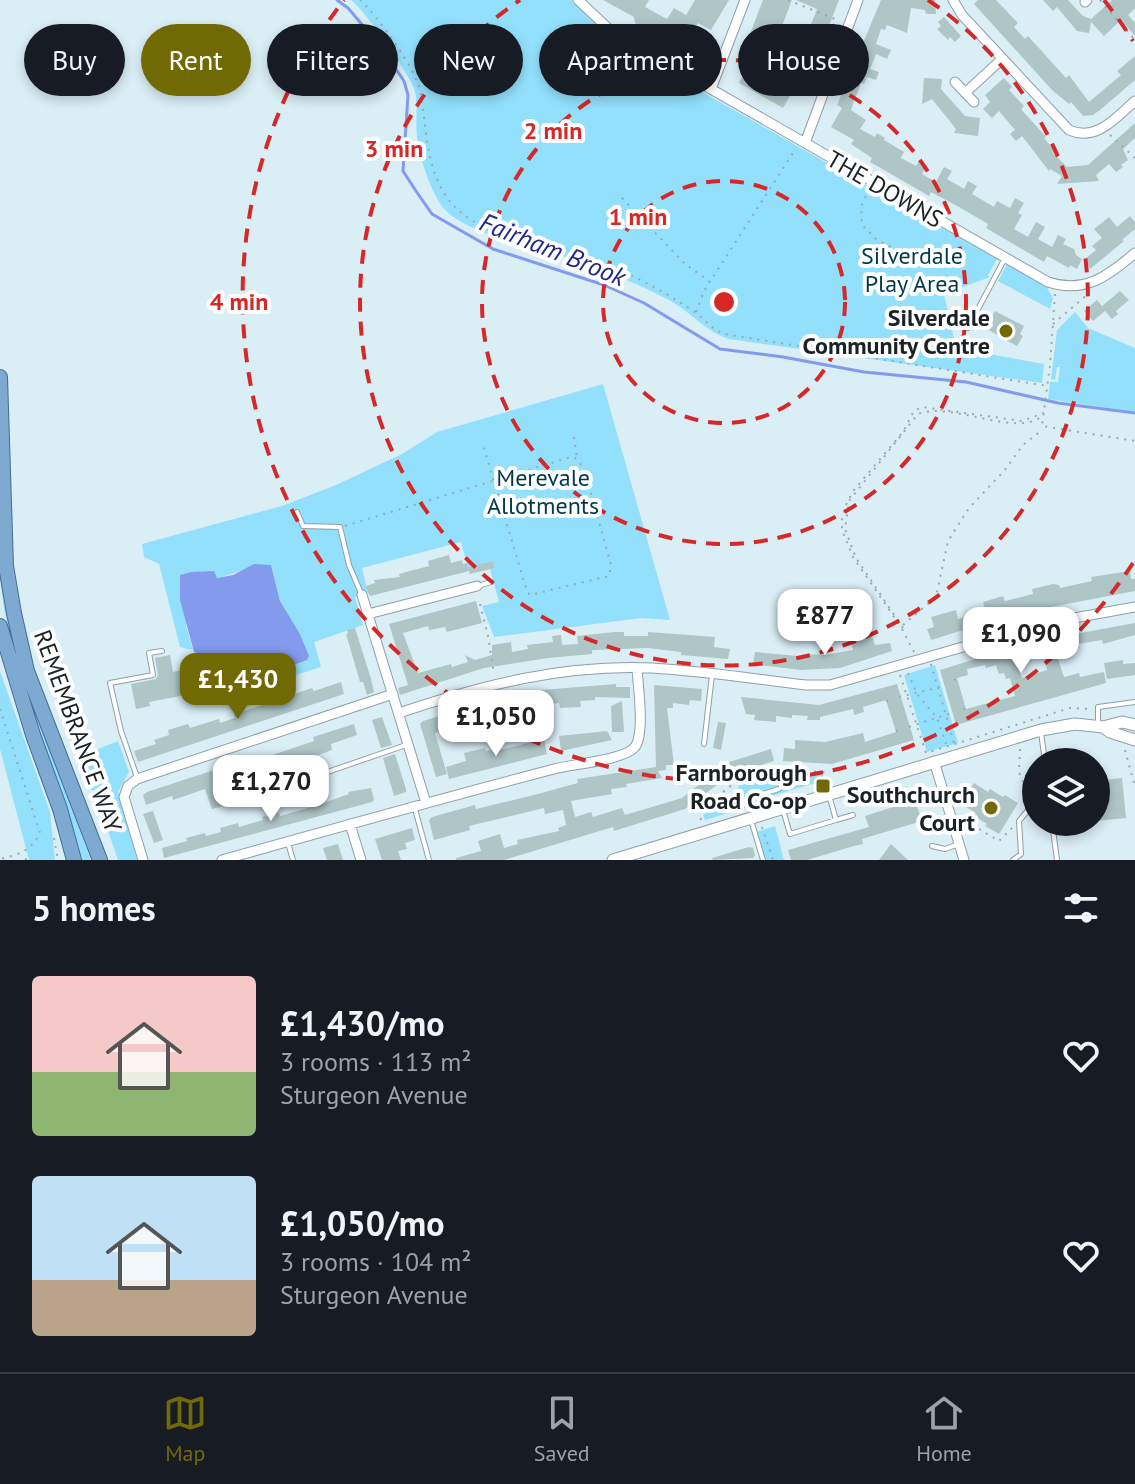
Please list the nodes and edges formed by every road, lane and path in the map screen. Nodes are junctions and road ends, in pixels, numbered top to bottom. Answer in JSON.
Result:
{"nodes":[{"id":1,"x":360,"y":0,"type":"edge"},
{"id":2,"x":578,"y":0,"type":"edge"},
{"id":3,"x":745,"y":0,"type":"edge"},
{"id":4,"x":788,"y":0,"type":"edge"},
{"id":5,"x":858,"y":0,"type":"edge"},
{"id":6,"x":953,"y":0,"type":"edge"},
{"id":7,"x":1100,"y":0,"type":"edge"},
{"id":8,"x":604,"y":24,"type":"edge"},
{"id":9,"x":849,"y":24,"type":"joint"},
{"id":10,"x":1135,"y":40,"type":"edge"},
{"id":11,"x":1002,"y":59,"type":"junction"},
{"id":12,"x":722,"y":60,"type":"edge"},
{"id":13,"x":955,"y":82,"type":"dead end"},
{"id":14,"x":965,"y":93,"type":"junction"},
{"id":15,"x":722,"y":95,"type":"edge"},
{"id":16,"x":820,"y":96,"type":"edge"},
{"id":17,"x":1135,"y":101,"type":"edge"},
{"id":18,"x":974,"y":102,"type":"dead end"},
{"id":19,"x":1103,"y":128,"type":"junction"},
{"id":20,"x":802,"y":141,"type":"junction"},
{"id":21,"x":1135,"y":158,"type":"edge"},
{"id":22,"x":872,"y":181,"type":"junction"},
{"id":23,"x":622,"y":198,"type":"dead end"},
{"id":24,"x":895,"y":249,"type":"dead end"},
{"id":25,"x":1134,"y":257,"type":"edge"},
{"id":26,"x":1005,"y":258,"type":"junction"},
{"id":27,"x":710,"y":282,"type":"junction"},
{"id":28,"x":1093,"y":283,"type":"junction"},
{"id":29,"x":1056,"y":284,"type":"junction"},
{"id":30,"x":696,"y":313,"type":"junction"},
{"id":31,"x":1053,"y":325,"type":"junction"},
{"id":32,"x":968,"y":328,"type":"dead end"},
{"id":33,"x":0,"y":377,"type":"edge"},
{"id":34,"x":1048,"y":386,"type":"junction"},
{"id":35,"x":1044,"y":413,"type":"junction"},
{"id":36,"x":1042,"y":430,"type":"dead end"},
{"id":37,"x":574,"y":437,"type":"dead end"},
{"id":38,"x":1135,"y":441,"type":"edge"},
{"id":39,"x":483,"y":445,"type":"dead end"},
{"id":40,"x":577,"y":459,"type":"junction"},
{"id":41,"x":494,"y":481,"type":"junction"},
{"id":42,"x":297,"y":512,"type":"dead end"},
{"id":43,"x":340,"y":527,"type":"junction"},
{"id":44,"x":491,"y":582,"type":"dead end"},
{"id":45,"x":477,"y":586,"type":"joint"},
{"id":46,"x":362,"y":595,"type":"joint"},
{"id":47,"x":480,"y":604,"type":"dead end"},
{"id":48,"x":1135,"y":607,"type":"edge"},
{"id":49,"x":368,"y":614,"type":"junction"},
{"id":50,"x":0,"y":626,"type":"edge"},
{"id":51,"x":901,"y":626,"type":"junction"},
{"id":52,"x":162,"y":651,"type":"dead end"},
{"id":53,"x":930,"y":657,"type":"junction"},
{"id":54,"x":917,"y":660,"type":"junction"},
{"id":55,"x":901,"y":666,"type":"junction"},
{"id":56,"x":637,"y":668,"type":"junction"},
{"id":57,"x":712,"y":675,"type":"junction"},
{"id":58,"x":496,"y":683,"type":"junction"},
{"id":59,"x":945,"y":683,"type":"dead end"},
{"id":60,"x":937,"y":688,"type":"junction"},
{"id":61,"x":393,"y":694,"type":"junction"},
{"id":62,"x":917,"y":694,"type":"junction"},
{"id":63,"x":899,"y":697,"type":"dead end"},
{"id":64,"x":908,"y":697,"type":"junction"},
{"id":65,"x":891,"y":700,"type":"dead end"},
{"id":66,"x":886,"y":701,"type":"dead end"},
{"id":67,"x":1135,"y":702,"type":"edge"},
{"id":68,"x":968,"y":708,"type":"dead end"},
{"id":69,"x":1088,"y":708,"type":"dead end"},
{"id":70,"x":0,"y":709,"type":"edge"},
{"id":71,"x":963,"y":709,"type":"dead end"},
{"id":72,"x":954,"y":712,"type":"dead end"},
{"id":73,"x":399,"y":713,"type":"junction"},
{"id":74,"x":946,"y":715,"type":"junction"},
{"id":75,"x":937,"y":718,"type":"junction"},
{"id":76,"x":917,"y":724,"type":"junction"},
{"id":77,"x":1135,"y":725,"type":"edge"},
{"id":78,"x":909,"y":727,"type":"dead end"},
{"id":79,"x":1100,"y":727,"type":"junction"},
{"id":80,"x":1041,"y":730,"type":"junction"},
{"id":81,"x":1135,"y":740,"type":"edge"},
{"id":82,"x":408,"y":744,"type":"junction"},
{"id":83,"x":704,"y":744,"type":"dead end"},
{"id":84,"x":955,"y":744,"type":"junction"},
{"id":85,"x":1118,"y":744,"type":"dead end"},
{"id":86,"x":1043,"y":748,"type":"edge"},
{"id":87,"x":1020,"y":749,"type":"dead end"},
{"id":88,"x":948,"y":751,"type":"junction"},
{"id":89,"x":934,"y":761,"type":"junction"},
{"id":90,"x":313,"y":777,"type":"dead end"},
{"id":91,"x":137,"y":779,"type":"junction"},
{"id":92,"x":1022,"y":779,"type":"edge"},
{"id":93,"x":1135,"y":787,"type":"edge"},
{"id":94,"x":828,"y":788,"type":"junction"},
{"id":95,"x":779,"y":789,"type":"dead end"},
{"id":96,"x":758,"y":795,"type":"junction"},
{"id":97,"x":739,"y":801,"type":"dead end"},
{"id":98,"x":79,"y":803,"type":"junction"},
{"id":99,"x":426,"y":803,"type":"junction"},
{"id":100,"x":414,"y":806,"type":"junction"},
{"id":101,"x":782,"y":808,"type":"junction"},
{"id":102,"x":126,"y":810,"type":"junction"},
{"id":103,"x":853,"y":815,"type":"dead end"},
{"id":104,"x":1022,"y":817,"type":"edge"},
{"id":105,"x":759,"y":819,"type":"junction"},
{"id":106,"x":836,"y":820,"type":"junction"},
{"id":107,"x":702,"y":821,"type":"dead end"},
{"id":108,"x":1019,"y":821,"type":"junction"},
{"id":109,"x":350,"y":824,"type":"junction"},
{"id":110,"x":971,"y":825,"type":"joint"},
{"id":111,"x":955,"y":830,"type":"junction"},
{"id":112,"x":1054,"y":836,"type":"edge"},
{"id":113,"x":288,"y":842,"type":"junction"},
{"id":114,"x":959,"y":844,"type":"junction"},
{"id":115,"x":932,"y":846,"type":"dead end"},
{"id":116,"x":23,"y":854,"type":"junction"},
{"id":117,"x":0,"y":859,"type":"edge"},
{"id":118,"x":26,"y":860,"type":"edge"},
{"id":119,"x":74,"y":860,"type":"edge"},
{"id":120,"x":100,"y":860,"type":"edge"},
{"id":121,"x":143,"y":860,"type":"edge"},
{"id":122,"x":222,"y":860,"type":"edge"},
{"id":123,"x":293,"y":860,"type":"edge"},
{"id":124,"x":361,"y":860,"type":"edge"},
{"id":125,"x":429,"y":860,"type":"edge"},
{"id":126,"x":613,"y":860,"type":"edge"},
{"id":127,"x":763,"y":860,"type":"edge"},
{"id":128,"x":773,"y":860,"type":"edge"},
{"id":129,"x":964,"y":860,"type":"edge"},
{"id":130,"x":1013,"y":860,"type":"edge"},
{"id":131,"x":1057,"y":860,"type":"edge"}],
"edges":[{"from":1,"to":30,"type":"path"},
{"from":2,"to":8,"type":"street","name":"THE DOWNS"},
{"from":3,"to":12,"type":"street"},
{"from":4,"to":9,"type":"path"},
{"from":5,"to":9,"type":"street"},
{"from":6,"to":11,"type":"street"},
{"from":7,"to":10,"type":"path"},
{"from":11,"to":14,"type":"street"},
{"from":11,"to":19,"type":"street"},
{"from":13,"to":14,"type":"street"},
{"from":14,"to":18,"type":"street"},
{"from":15,"to":20,"type":"street","name":"THE DOWNS"},
{"from":16,"to":20,"type":"street"},
{"from":17,"to":19,"type":"street"},
{"from":19,"to":21,"type":"path"},
{"from":20,"to":22,"type":"street","name":"THE DOWNS"},
{"from":20,"to":27,"type":"path"},
{"from":22,"to":24,"type":"path"},
{"from":22,"to":26,"type":"street","name":"THE DOWNS"},
{"from":23,"to":27,"type":"path"},
{"from":25,"to":28,"type":"street"},
{"from":26,"to":29,"type":"street","name":"THE DOWNS"},
{"from":26,"to":32,"type":"lane"},
{"from":27,"to":30,"type":"path"},
{"from":28,"to":29,"type":"street","name":"THE DOWNS"},
{"from":28,"to":31,"type":"path"},
{"from":29,"to":31,"type":"path"},
{"from":30,"to":34,"type":"path"},
{"from":31,"to":34,"type":"path"},
{"from":33,"to":98,"type":"highway","name":"REMEMBRANCE WAY"},
{"from":34,"to":35,"type":"path"},
{"from":35,"to":38,"type":"path"},
{"from":35,"to":51,"type":"path"},
{"from":36,"to":51,"type":"path"},
{"from":37,"to":40,"type":"path"},
{"from":39,"to":41,"type":"path"},
{"from":40,"to":41,"type":"path"},
{"from":40,"to":41,"type":"path"},
{"from":41,"to":43,"type":"path"},
{"from":42,"to":43,"type":"lane"},
{"from":43,"to":46,"type":"lane"},
{"from":44,"to":45,"type":"lane"},
{"from":45,"to":49,"type":"street"},
{"from":46,"to":49,"type":"street"},
{"from":47,"to":58,"type":"path"},
{"from":48,"to":53,"type":"street"},
{"from":49,"to":61,"type":"street"},
{"from":50,"to":119,"type":"highway","name":"REMEMBRANCE WAY"},
{"from":51,"to":54,"type":"path"},
{"from":52,"to":91,"type":"lane"},
{"from":53,"to":54,"type":"street"},
{"from":53,"to":60,"type":"path"},
{"from":54,"to":55,"type":"street"},
{"from":55,"to":57,"type":"street"},
{"from":55,"to":62,"type":"path"},
{"from":55,"to":64,"type":"path"},
{"from":56,"to":57,"type":"street"},
{"from":56,"to":58,"type":"street"},
{"from":56,"to":99,"type":"street"},
{"from":57,"to":83,"type":"lane"},
{"from":58,"to":73,"type":"street"},
{"from":59,"to":60,"type":"path"},
{"from":60,"to":62,"type":"path"},
{"from":60,"to":74,"type":"path"},
{"from":61,"to":73,"type":"street"},
{"from":61,"to":91,"type":"street"},
{"from":62,"to":64,"type":"path"},
{"from":62,"to":75,"type":"path"},
{"from":63,"to":64,"type":"path"},
{"from":64,"to":76,"type":"path"},
{"from":65,"to":66,"type":"path"},
{"from":67,"to":79,"type":"lane"},
{"from":68,"to":71,"type":"path"},
{"from":69,"to":84,"type":"path"},
{"from":70,"to":116,"type":"path"},
{"from":72,"to":74,"type":"path"},
{"from":73,"to":82,"type":"street"},
{"from":74,"to":75,"type":"path"},
{"from":74,"to":84,"type":"path"},
{"from":75,"to":76,"type":"path"},
{"from":75,"to":88,"type":"path"},
{"from":76,"to":78,"type":"path"},
{"from":76,"to":88,"type":"path"},
{"from":77,"to":79,"type":"street"},
{"from":79,"to":80,"type":"street"},
{"from":79,"to":81,"type":"street"},
{"from":80,"to":86,"type":"lane"},
{"from":80,"to":88,"type":"street"},
{"from":82,"to":90,"type":"lane"},
{"from":82,"to":99,"type":"street"},
{"from":84,"to":88,"type":"path"},
{"from":85,"to":93,"type":"path"},
{"from":87,"to":92,"type":"path"},
{"from":88,"to":89,"type":"street"},
{"from":89,"to":94,"type":"street"},
{"from":89,"to":111,"type":"street"},
{"from":91,"to":102,"type":"street"},
{"from":94,"to":101,"type":"street"},
{"from":94,"to":106,"type":"lane"},
{"from":94,"to":107,"type":"path"},
{"from":95,"to":96,"type":"lane"},
{"from":96,"to":97,"type":"lane"},
{"from":96,"to":105,"type":"lane"},
{"from":98,"to":102,"type":"path"},
{"from":98,"to":120,"type":"highway","name":"REMEMBRANCE WAY"},
{"from":99,"to":100,"type":"street"},
{"from":100,"to":109,"type":"street"},
{"from":100,"to":125,"type":"lane"},
{"from":101,"to":105,"type":"street"},
{"from":101,"to":106,"type":"lane"},
{"from":102,"to":121,"type":"street"},
{"from":103,"to":106,"type":"lane"},
{"from":104,"to":108,"type":"lane"},
{"from":105,"to":126,"type":"street"},
{"from":105,"to":127,"type":"lane"},
{"from":105,"to":128,"type":"path"},
{"from":108,"to":110,"type":"path"},
{"from":108,"to":130,"type":"lane"},
{"from":109,"to":113,"type":"street"},
{"from":109,"to":124,"type":"street"},
{"from":110,"to":111,"type":"street"},
{"from":111,"to":114,"type":"street"},
{"from":112,"to":131,"type":"lane"},
{"from":113,"to":122,"type":"street"},
{"from":113,"to":123,"type":"lane"},
{"from":114,"to":115,"type":"lane"},
{"from":114,"to":129,"type":"street"},
{"from":116,"to":117,"type":"path"},
{"from":116,"to":118,"type":"path"}]}
